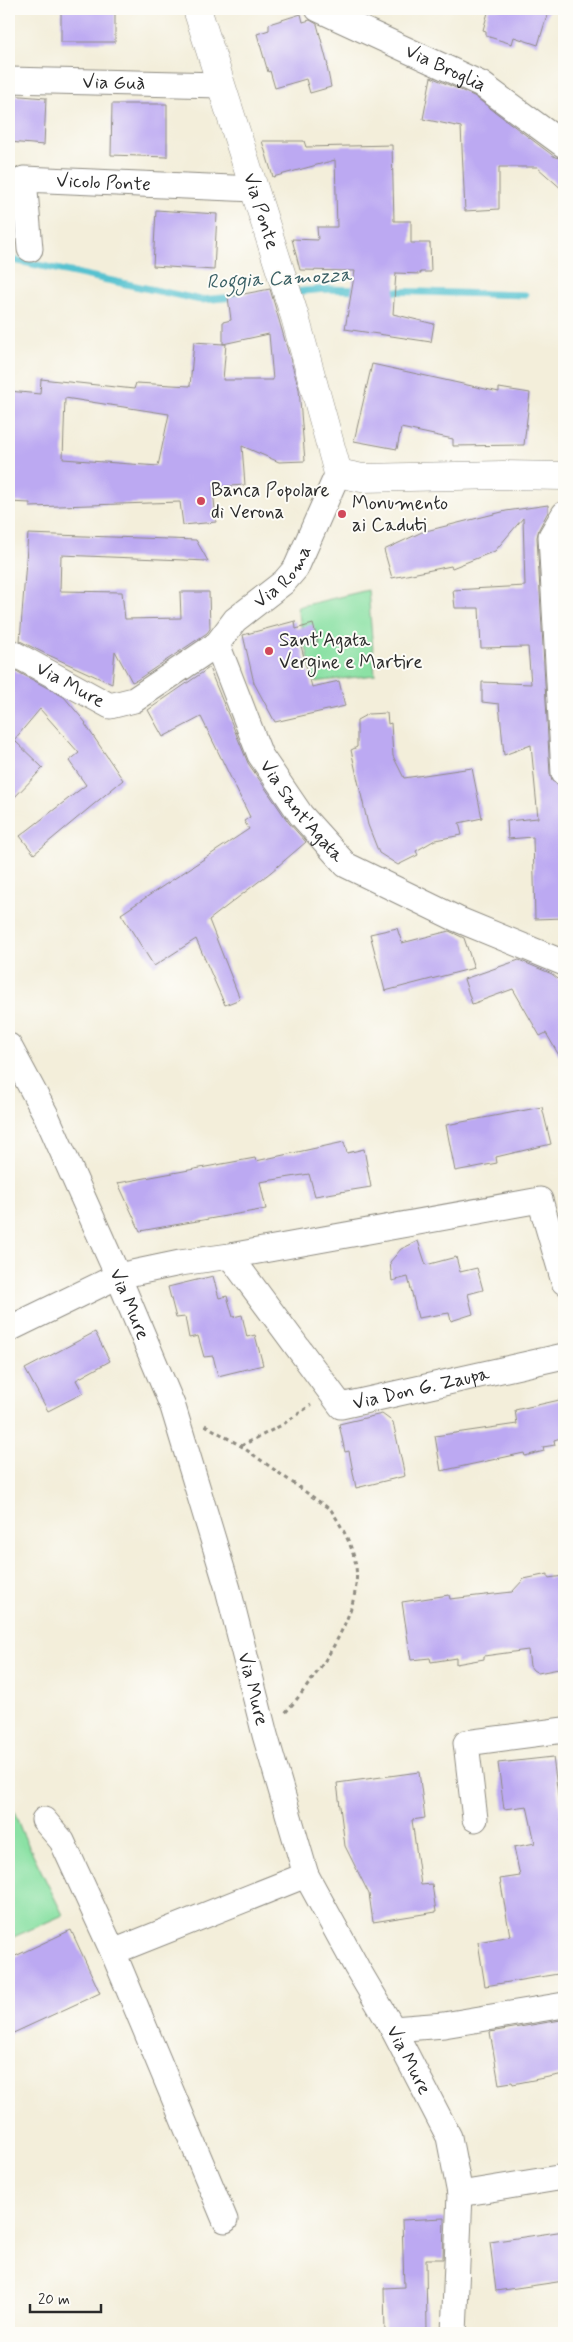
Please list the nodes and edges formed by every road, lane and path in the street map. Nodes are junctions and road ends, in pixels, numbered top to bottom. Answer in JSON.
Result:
{"nodes":[{"id":1,"x":197,"y":9,"type":"edge"},
{"id":2,"x":318,"y":9,"type":"edge"},
{"id":3,"x":9,"y":80,"type":"edge"},
{"id":4,"x":220,"y":85,"type":"junction"},
{"id":5,"x":564,"y":145,"type":"edge"},
{"id":6,"x":255,"y":189,"type":"junction"},
{"id":7,"x":30,"y":249,"type":"dead end"},
{"id":8,"x":338,"y":473,"type":"junction"},
{"id":9,"x":564,"y":476,"type":"edge"},
{"id":10,"x":564,"y":514,"type":"edge"},
{"id":11,"x":217,"y":644,"type":"junction"},
{"id":12,"x":9,"y":651,"type":"edge"},
{"id":13,"x":134,"y":700,"type":"joint"},
{"id":14,"x":564,"y":773,"type":"edge"},
{"id":15,"x":564,"y":963,"type":"edge"},
{"id":16,"x":9,"y":1046,"type":"edge"},
{"id":17,"x":230,"y":1256,"type":"junction"},
{"id":18,"x":118,"y":1276,"type":"junction"},
{"id":19,"x":564,"y":1282,"type":"edge"},
{"id":20,"x":9,"y":1329,"type":"edge"},
{"id":21,"x":564,"y":1356,"type":"edge"},
{"id":22,"x":331,"y":1392,"type":"junction"},
{"id":23,"x":173,"y":1407,"type":"junction"},
{"id":24,"x":241,"y":1446,"type":"junction"},
{"id":25,"x":564,"y":1730,"type":"edge"},
{"id":26,"x":265,"y":1735,"type":"junction"},
{"id":27,"x":475,"y":1819,"type":"dead end"},
{"id":28,"x":44,"y":1820,"type":"dead end"},
{"id":29,"x":306,"y":1875,"type":"junction"},
{"id":30,"x":113,"y":1952,"type":"junction"},
{"id":31,"x":564,"y":2005,"type":"edge"},
{"id":32,"x":393,"y":2029,"type":"junction"},
{"id":33,"x":564,"y":2177,"type":"edge"},
{"id":34,"x":460,"y":2194,"type":"junction"},
{"id":35,"x":226,"y":2220,"type":"dead end"},
{"id":36,"x":454,"y":2333,"type":"edge"}],
"edges":[{"from":1,"to":4,"type":"street","name":"Via Ponte"},
{"from":2,"to":5,"type":"street","name":"Via Broglia"},
{"from":3,"to":4,"type":"street","name":"Via Guà"},
{"from":4,"to":6,"type":"street","name":"Via Ponte"},
{"from":6,"to":7,"type":"street","name":"Vicolo Ponte"},
{"from":6,"to":8,"type":"street","name":"Via Ponte"},
{"from":8,"to":9,"type":"street"},
{"from":8,"to":11,"type":"street","name":"Via Roma"},
{"from":10,"to":14,"type":"street"},
{"from":11,"to":13,"type":"street","name":"Via Roma"},
{"from":11,"to":15,"type":"street","name":"Via Sant'Agata"},
{"from":12,"to":13,"type":"street","name":"Via Mure"},
{"from":16,"to":18,"type":"street","name":"Via Mure"},
{"from":17,"to":18,"type":"street"},
{"from":17,"to":19,"type":"street"},
{"from":17,"to":22,"type":"street","name":"Via Don G. Zaupa"},
{"from":18,"to":20,"type":"street"},
{"from":18,"to":23,"type":"street","name":"Via Mure"},
{"from":21,"to":22,"type":"street","name":"Via Don G. Zaupa"},
{"from":22,"to":24,"type":"path"},
{"from":23,"to":24,"type":"path"},
{"from":23,"to":26,"type":"street","name":"Via Mure"},
{"from":24,"to":26,"type":"path"},
{"from":25,"to":27,"type":"street"},
{"from":26,"to":29,"type":"street","name":"Via Mure"},
{"from":28,"to":30,"type":"street"},
{"from":29,"to":30,"type":"street"},
{"from":29,"to":32,"type":"street","name":"Via Mure"},
{"from":30,"to":35,"type":"street"},
{"from":31,"to":32,"type":"street"},
{"from":32,"to":34,"type":"street","name":"Via Mure"},
{"from":33,"to":34,"type":"street"},
{"from":34,"to":36,"type":"street","name":"Via Mure"}]}
